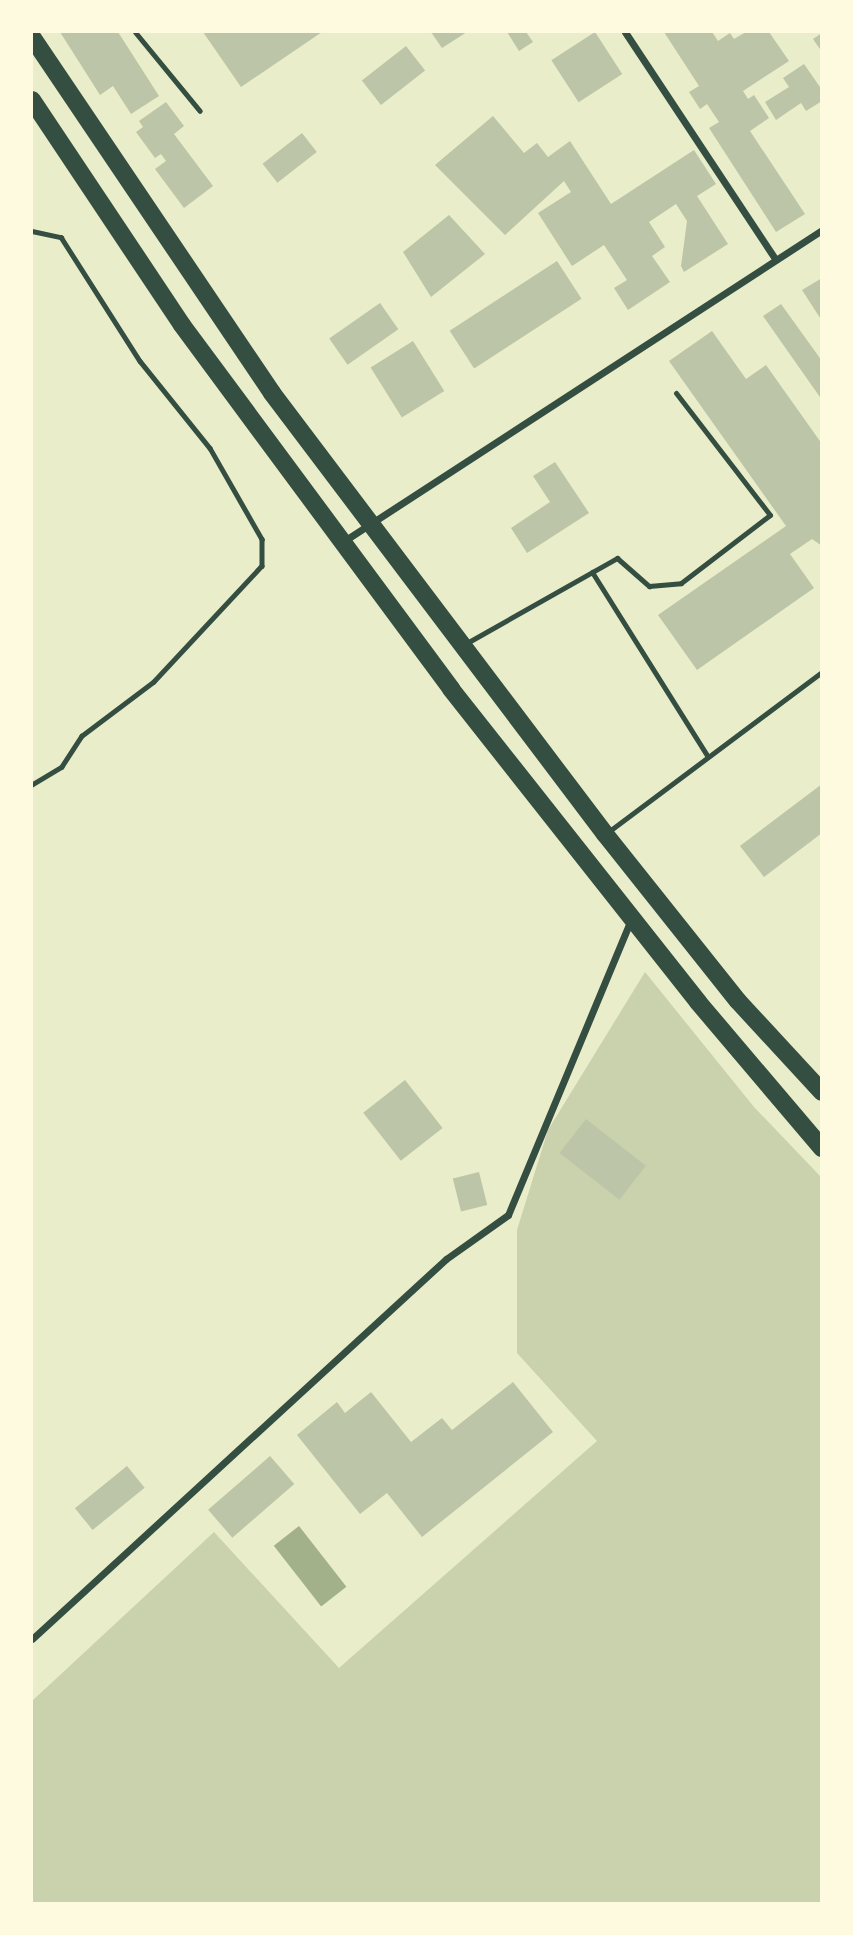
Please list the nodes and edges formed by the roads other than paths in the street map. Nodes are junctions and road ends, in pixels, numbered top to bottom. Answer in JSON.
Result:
{"nodes":[{"id":1,"x":135,"y":32,"type":"edge"},
{"id":2,"x":625,"y":32,"type":"edge"},
{"id":3,"x":32,"y":37,"type":"edge"},
{"id":4,"x":32,"y":100,"type":"edge"},
{"id":5,"x":200,"y":111,"type":"dead end"},
{"id":6,"x":821,"y":230,"type":"edge"},
{"id":7,"x":776,"y":260,"type":"junction"},
{"id":8,"x":676,"y":393,"type":"dead end"},
{"id":9,"x":371,"y":524,"type":"junction"},
{"id":10,"x":343,"y":542,"type":"junction"},
{"id":11,"x":592,"y":572,"type":"junction"},
{"id":12,"x":462,"y":646,"type":"junction"},
{"id":13,"x":821,"y":672,"type":"edge"},
{"id":14,"x":708,"y":757,"type":"junction"},
{"id":15,"x":606,"y":834,"type":"junction"},
{"id":16,"x":631,"y":919,"type":"junction"},
{"id":17,"x":821,"y":1092,"type":"edge"},
{"id":18,"x":821,"y":1148,"type":"edge"},
{"id":19,"x":32,"y":1639,"type":"edge"}],
"edges":[{"from":1,"to":5,"type":"lane"},
{"from":2,"to":7,"type":"street"},
{"from":3,"to":9,"type":"main road"},
{"from":4,"to":10,"type":"main road"},
{"from":6,"to":7,"type":"street"},
{"from":7,"to":9,"type":"street"},
{"from":8,"to":11,"type":"lane"},
{"from":9,"to":10,"type":"street"},
{"from":9,"to":12,"type":"main road"},
{"from":10,"to":16,"type":"main road"},
{"from":11,"to":12,"type":"lane"},
{"from":11,"to":14,"type":"lane"},
{"from":12,"to":15,"type":"main road"},
{"from":13,"to":14,"type":"lane"},
{"from":14,"to":15,"type":"lane"},
{"from":15,"to":17,"type":"main road"},
{"from":16,"to":18,"type":"main road"},
{"from":16,"to":19,"type":"street"}]}
